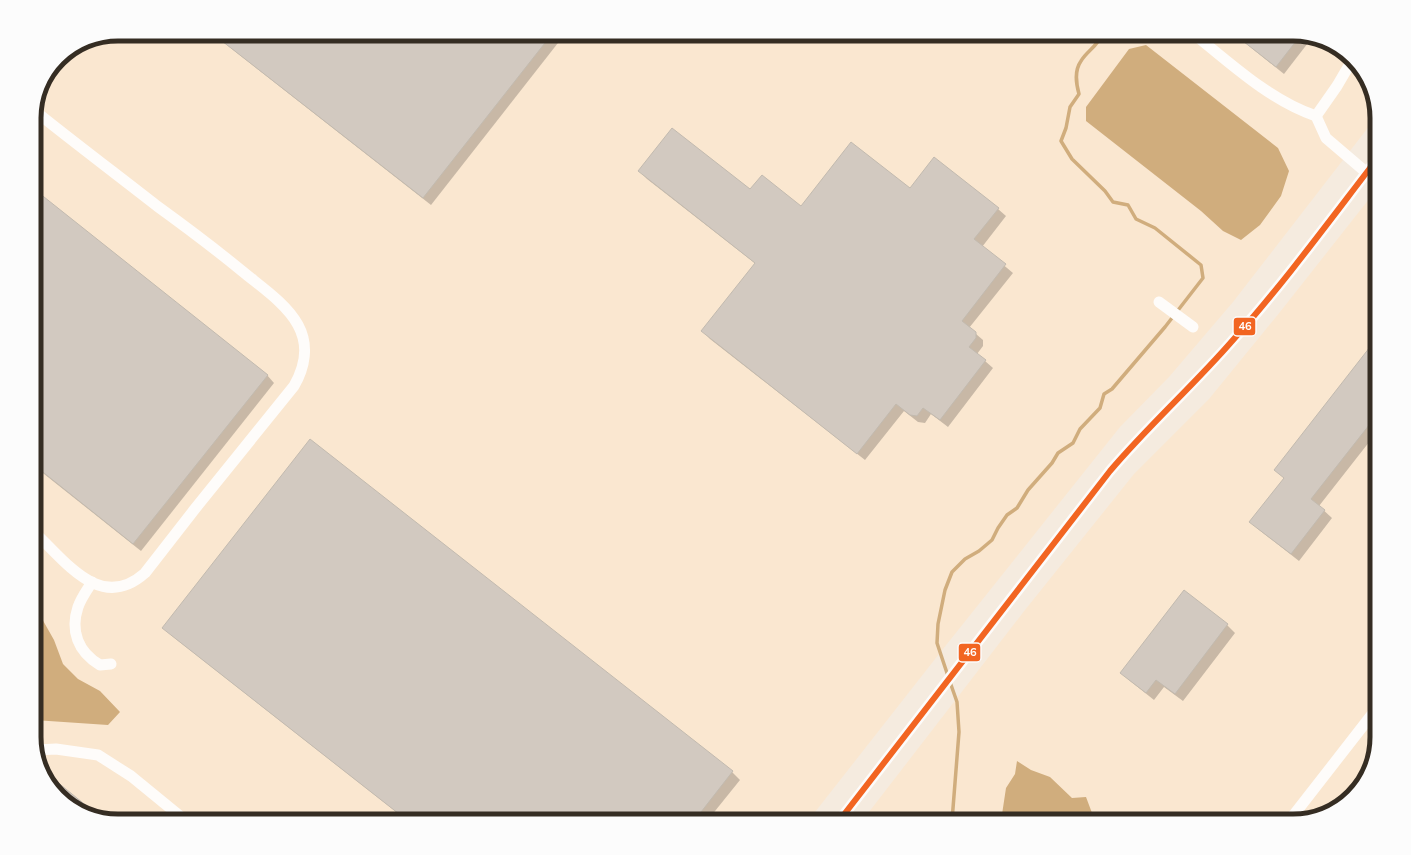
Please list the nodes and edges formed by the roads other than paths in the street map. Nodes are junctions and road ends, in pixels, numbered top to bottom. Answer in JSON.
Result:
{"nodes":[{"id":1,"x":1202,"y":41,"type":"edge"},
{"id":2,"x":1349,"y":65,"type":"edge"},
{"id":3,"x":41,"y":116,"type":"edge"},
{"id":4,"x":1316,"y":116,"type":"junction"},
{"id":5,"x":1370,"y":168,"type":"edge"},
{"id":6,"x":1366,"y":173,"type":"junction"},
{"id":7,"x":1159,"y":302,"type":"dead end"},
{"id":8,"x":1193,"y":327,"type":"dead end"},
{"id":9,"x":41,"y":539,"type":"edge"},
{"id":10,"x":92,"y":582,"type":"junction"},
{"id":11,"x":111,"y":664,"type":"dead end"},
{"id":12,"x":1370,"y":717,"type":"edge"},
{"id":13,"x":42,"y":750,"type":"edge"},
{"id":14,"x":177,"y":814,"type":"edge"},
{"id":15,"x":844,"y":814,"type":"edge"},
{"id":16,"x":1295,"y":814,"type":"edge"}],
"edges":[{"from":1,"to":4,"type":"street"},
{"from":2,"to":4,"type":"street"},
{"from":3,"to":10,"type":"street"},
{"from":4,"to":6,"type":"street"},
{"from":5,"to":6,"type":"street"},
{"from":6,"to":15,"type":"street"},
{"from":7,"to":8,"type":"street"},
{"from":9,"to":10,"type":"street"},
{"from":10,"to":11,"type":"street"},
{"from":12,"to":16,"type":"street"},
{"from":13,"to":14,"type":"street"}]}
